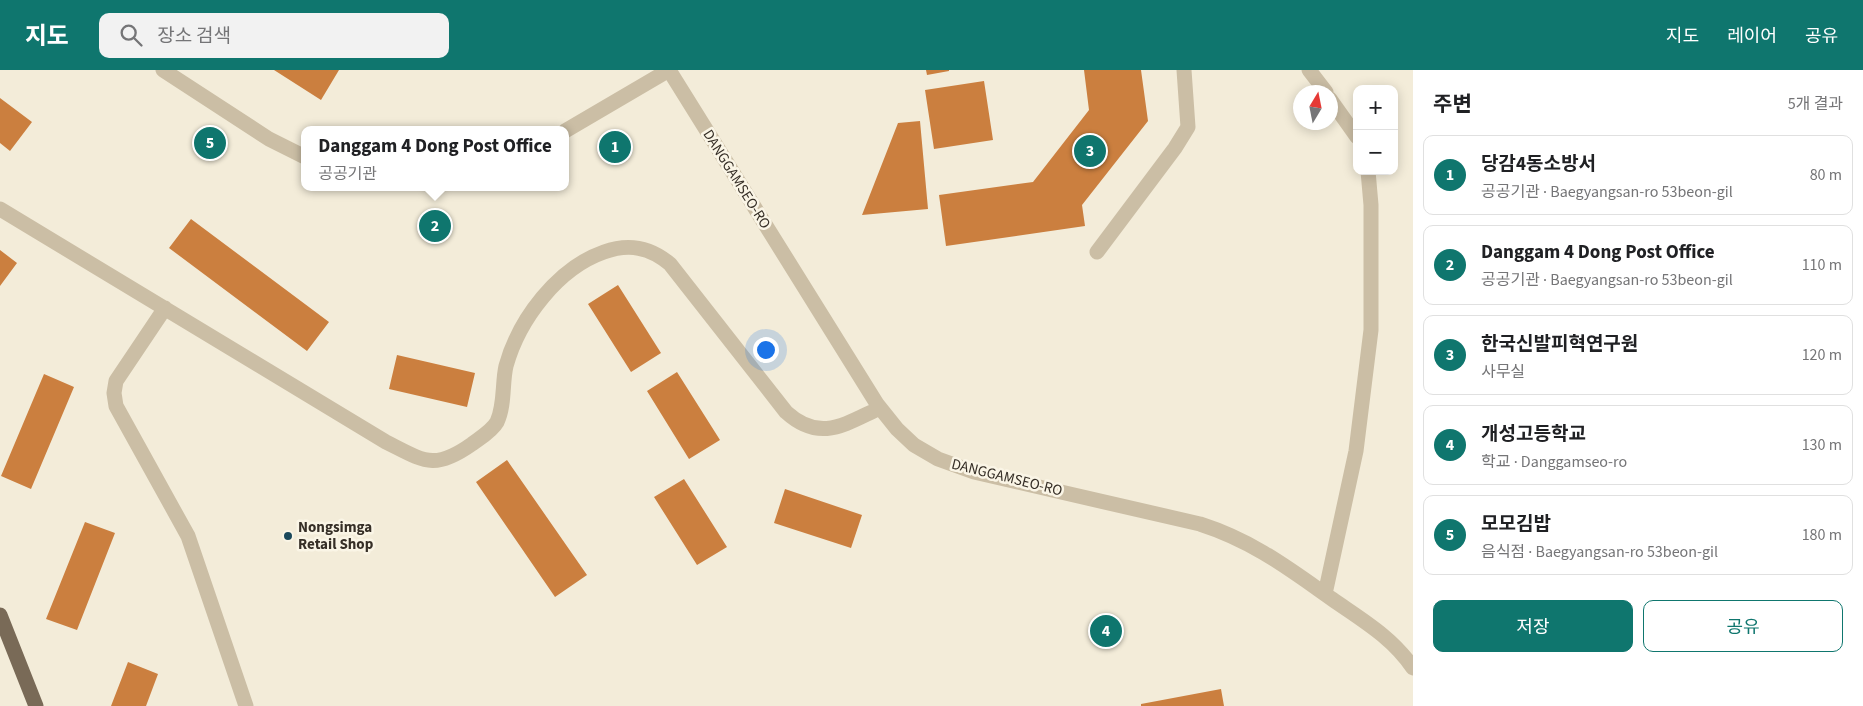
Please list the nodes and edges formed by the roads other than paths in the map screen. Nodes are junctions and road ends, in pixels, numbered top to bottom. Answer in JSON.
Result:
{"nodes":[{"id":1,"x":163,"y":70,"type":"edge"},
{"id":2,"x":669,"y":70,"type":"edge"},
{"id":3,"x":1184,"y":70,"type":"edge"},
{"id":4,"x":1309,"y":70,"type":"edge"},
{"id":5,"x":1321,"y":85,"type":"edge"},
{"id":6,"x":1338,"y":110,"type":"edge"},
{"id":7,"x":569,"y":129,"type":"edge"},
{"id":8,"x":1353,"y":131,"type":"edge"},
{"id":9,"x":301,"y":155,"type":"edge"},
{"id":10,"x":1368,"y":175,"type":"edge"},
{"id":11,"x":0,"y":209,"type":"edge"},
{"id":12,"x":1097,"y":252,"type":"dead end"},
{"id":13,"x":164,"y":308,"type":"junction"},
{"id":14,"x":880,"y":408,"type":"junction"},
{"id":15,"x":1325,"y":594,"type":"junction"},
{"id":16,"x":0,"y":615,"type":"edge"},
{"id":17,"x":1413,"y":668,"type":"edge"},
{"id":18,"x":36,"y":706,"type":"edge"},
{"id":19,"x":246,"y":706,"type":"edge"}],
"edges":[{"from":1,"to":9,"type":"street"},
{"from":2,"to":7,"type":"street"},
{"from":2,"to":14,"type":"street","name":"DANGGAMSEO-RO"},
{"from":3,"to":12,"type":"street"},
{"from":4,"to":5,"type":"street"},
{"from":6,"to":8,"type":"street"},
{"from":10,"to":15,"type":"street"},
{"from":11,"to":13,"type":"street"},
{"from":13,"to":14,"type":"street"},
{"from":13,"to":19,"type":"street"},
{"from":14,"to":15,"type":"street","name":"DANGGAMSEO-RO"},
{"from":15,"to":17,"type":"street","name":"DANGGAMSEO-RO"},
{"from":16,"to":18,"type":"main road"}]}
